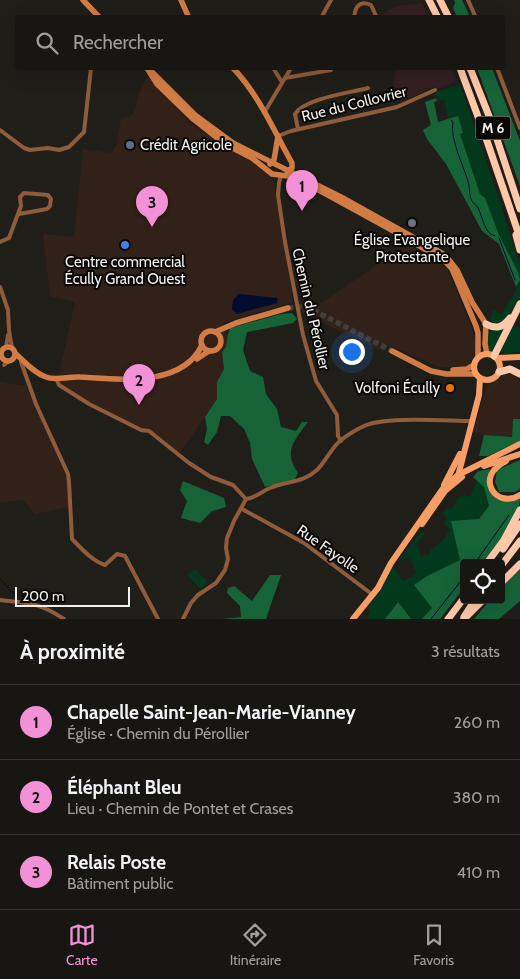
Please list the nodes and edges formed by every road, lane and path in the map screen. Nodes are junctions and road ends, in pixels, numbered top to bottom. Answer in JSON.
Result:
{"nodes":[{"id":1,"x":83,"y":0,"type":"edge"},
{"id":2,"x":181,"y":0,"type":"edge"},
{"id":3,"x":331,"y":0,"type":"edge"},
{"id":4,"x":430,"y":0,"type":"edge"},
{"id":5,"x":440,"y":0,"type":"edge"},
{"id":6,"x":468,"y":0,"type":"edge"},
{"id":7,"x":96,"y":15,"type":"edge"},
{"id":8,"x":188,"y":15,"type":"edge"},
{"id":9,"x":323,"y":15,"type":"edge"},
{"id":10,"x":354,"y":15,"type":"edge"},
{"id":11,"x":376,"y":15,"type":"edge"},
{"id":12,"x":437,"y":15,"type":"edge"},
{"id":13,"x":448,"y":15,"type":"edge"},
{"id":14,"x":475,"y":15,"type":"edge"},
{"id":15,"x":91,"y":70,"type":"edge"},
{"id":16,"x":148,"y":70,"type":"edge"},
{"id":17,"x":235,"y":70,"type":"edge"},
{"id":18,"x":274,"y":70,"type":"edge"},
{"id":19,"x":290,"y":70,"type":"edge"},
{"id":20,"x":330,"y":70,"type":"edge"},
{"id":21,"x":461,"y":70,"type":"edge"},
{"id":22,"x":471,"y":70,"type":"edge"},
{"id":23,"x":499,"y":70,"type":"edge"},
{"id":24,"x":284,"y":80,"type":"junction"},
{"id":25,"x":368,"y":88,"type":"dead end"},
{"id":26,"x":435,"y":90,"type":"dead end"},
{"id":27,"x":264,"y":113,"type":"junction"},
{"id":28,"x":191,"y":115,"type":"junction"},
{"id":29,"x":520,"y":128,"type":"edge"},
{"id":30,"x":298,"y":129,"type":"junction"},
{"id":31,"x":0,"y":130,"type":"edge"},
{"id":32,"x":278,"y":136,"type":"junction"},
{"id":33,"x":272,"y":163,"type":"junction"},
{"id":34,"x":265,"y":168,"type":"junction"},
{"id":35,"x":290,"y":171,"type":"junction"},
{"id":36,"x":282,"y":175,"type":"junction"},
{"id":37,"x":513,"y":189,"type":"junction"},
{"id":38,"x":504,"y":194,"type":"junction"},
{"id":39,"x":520,"y":197,"type":"edge"},
{"id":40,"x":520,"y":209,"type":"edge"},
{"id":41,"x":19,"y":214,"type":"junction"},
{"id":42,"x":520,"y":238,"type":"edge"},
{"id":43,"x":0,"y":242,"type":"edge"},
{"id":44,"x":424,"y":243,"type":"junction"},
{"id":45,"x":414,"y":244,"type":"junction"},
{"id":46,"x":520,"y":250,"type":"edge"},
{"id":47,"x":0,"y":287,"type":"edge"},
{"id":48,"x":518,"y":307,"type":"edge"},
{"id":49,"x":288,"y":308,"type":"tunnel mouth"},
{"id":50,"x":486,"y":324,"type":"junction"},
{"id":51,"x":228,"y":326,"type":"junction"},
{"id":52,"x":216,"y":332,"type":"junction"},
{"id":53,"x":220,"y":337,"type":"junction"},
{"id":54,"x":202,"y":345,"type":"junction"},
{"id":55,"x":209,"y":350,"type":"junction"},
{"id":56,"x":392,"y":351,"type":"tunnel mouth"},
{"id":57,"x":6,"y":354,"type":"edge"},
{"id":58,"x":493,"y":356,"type":"junction"},
{"id":59,"x":520,"y":356,"type":"edge"},
{"id":60,"x":478,"y":358,"type":"junction"},
{"id":61,"x":412,"y":361,"type":"junction"},
{"id":62,"x":26,"y":364,"type":"junction"},
{"id":63,"x":474,"y":365,"type":"junction"},
{"id":64,"x":499,"y":372,"type":"junction"},
{"id":65,"x":520,"y":374,"type":"edge"},
{"id":66,"x":25,"y":375,"type":"junction"},
{"id":67,"x":481,"y":377,"type":"junction"},
{"id":68,"x":56,"y":378,"type":"junction"},
{"id":69,"x":120,"y":379,"type":"junction"},
{"id":70,"x":472,"y":421,"type":"junction"},
{"id":71,"x":341,"y":441,"type":"junction"},
{"id":72,"x":466,"y":444,"type":"junction"},
{"id":73,"x":520,"y":444,"type":"edge"},
{"id":74,"x":520,"y":454,"type":"edge"},
{"id":75,"x":463,"y":458,"type":"junction"},
{"id":76,"x":480,"y":463,"type":"junction"},
{"id":77,"x":458,"y":475,"type":"junction"},
{"id":78,"x":447,"y":486,"type":"junction"},
{"id":79,"x":520,"y":494,"type":"edge"},
{"id":80,"x":246,"y":499,"type":"junction"},
{"id":81,"x":242,"y":510,"type":"junction"},
{"id":82,"x":520,"y":510,"type":"edge"},
{"id":83,"x":520,"y":524,"type":"edge"},
{"id":84,"x":520,"y":541,"type":"edge"},
{"id":85,"x":490,"y":559,"type":"edge"},
{"id":86,"x":495,"y":559,"type":"edge"},
{"id":87,"x":505,"y":561,"type":"edge"},
{"id":88,"x":519,"y":564,"type":"edge"},
{"id":89,"x":505,"y":579,"type":"edge"},
{"id":90,"x":373,"y":595,"type":"junction"},
{"id":91,"x":0,"y":600,"type":"edge"},
{"id":92,"x":460,"y":603,"type":"edge"},
{"id":93,"x":472,"y":604,"type":"edge"},
{"id":94,"x":480,"y":604,"type":"edge"},
{"id":95,"x":64,"y":619,"type":"edge"},
{"id":96,"x":158,"y":619,"type":"edge"},
{"id":97,"x":183,"y":619,"type":"edge"},
{"id":98,"x":353,"y":619,"type":"edge"},
{"id":99,"x":448,"y":619,"type":"edge"},
{"id":100,"x":463,"y":619,"type":"edge"}],
"edges":[{"from":1,"to":7,"type":"street"},
{"from":2,"to":8,"type":"street"},
{"from":3,"to":9,"type":"street"},
{"from":4,"to":12,"type":"highway"},
{"from":5,"to":13,"type":"highway"},
{"from":6,"to":14,"type":"street"},
{"from":10,"to":11,"type":"street"},
{"from":15,"to":31,"type":"street"},
{"from":16,"to":28,"type":"street"},
{"from":17,"to":27,"type":"street"},
{"from":18,"to":24,"type":"street"},
{"from":19,"to":24,"type":"street"},
{"from":20,"to":24,"type":"street"},
{"from":21,"to":38,"type":"highway","number":"M 6"},
{"from":22,"to":37,"type":"highway","number":"M 6"},
{"from":23,"to":29,"type":"street"},
{"from":24,"to":27,"type":"street"},
{"from":25,"to":30,"type":"street"},
{"from":26,"to":30,"type":"street","name":"Rue du Collovrier"},
{"from":27,"to":32,"type":"street"},
{"from":28,"to":33,"type":"street"},
{"from":28,"to":34,"type":"street"},
{"from":30,"to":32,"type":"street","name":"Rue du Collovrier"},
{"from":32,"to":33,"type":"street"},
{"from":32,"to":35,"type":"street"},
{"from":33,"to":34,"type":"street"},
{"from":33,"to":35,"type":"street"},
{"from":34,"to":36,"type":"street"},
{"from":35,"to":36,"type":"street"},
{"from":35,"to":44,"type":"street"},
{"from":36,"to":45,"type":"street"},
{"from":36,"to":71,"type":"street","name":"Chemin du Pérollier"},
{"from":37,"to":39,"type":"highway"},
{"from":37,"to":40,"type":"highway","number":"M 6"},
{"from":38,"to":42,"type":"highway","number":"M 6"},
{"from":38,"to":46,"type":"highway"},
{"from":41,"to":41,"type":"street"},
{"from":41,"to":43,"type":"street"},
{"from":44,"to":45,"type":"street"},
{"from":44,"to":50,"type":"street"},
{"from":45,"to":60,"type":"street"},
{"from":47,"to":57,"type":"street"},
{"from":48,"to":50,"type":"highway"},
{"from":48,"to":58,"type":"highway"},
{"from":49,"to":51,"type":"street"},
{"from":50,"to":58,"type":"street"},
{"from":51,"to":52,"type":"street"},
{"from":51,"to":53,"type":"street"},
{"from":52,"to":53,"type":"street"},
{"from":52,"to":54,"type":"street"},
{"from":53,"to":55,"type":"street"},
{"from":54,"to":55,"type":"street"},
{"from":54,"to":69,"type":"street"},
{"from":55,"to":69,"type":"street"},
{"from":56,"to":61,"type":"street"},
{"from":57,"to":62,"type":"street"},
{"from":58,"to":59,"type":"main road"},
{"from":58,"to":60,"type":"main road"},
{"from":58,"to":64,"type":"main road"},
{"from":60,"to":63,"type":"main road"},
{"from":61,"to":63,"type":"street"},
{"from":61,"to":67,"type":"street"},
{"from":62,"to":66,"type":"street"},
{"from":62,"to":66,"type":"street"},
{"from":62,"to":68,"type":"street"},
{"from":63,"to":67,"type":"main road"},
{"from":64,"to":65,"type":"highway"},
{"from":64,"to":67,"type":"main road"},
{"from":66,"to":96,"type":"street"},
{"from":67,"to":70,"type":"main road"},
{"from":68,"to":69,"type":"street"},
{"from":68,"to":80,"type":"street"},
{"from":70,"to":71,"type":"street"},
{"from":70,"to":72,"type":"main road"},
{"from":71,"to":80,"type":"street"},
{"from":72,"to":75,"type":"main road"},
{"from":72,"to":78,"type":"main road"},
{"from":73,"to":76,"type":"main road"},
{"from":74,"to":78,"type":"main road"},
{"from":74,"to":79,"type":"main road"},
{"from":75,"to":76,"type":"main road"},
{"from":75,"to":77,"type":"main road"},
{"from":76,"to":77,"type":"main road"},
{"from":77,"to":78,"type":"main road"},
{"from":78,"to":90,"type":"main road"},
{"from":80,"to":81,"type":"street"},
{"from":81,"to":90,"type":"street","name":"Rue Fayolle"},
{"from":81,"to":97,"type":"street"},
{"from":82,"to":85,"type":"highway"},
{"from":83,"to":86,"type":"highway"},
{"from":84,"to":87,"type":"highway"},
{"from":88,"to":89,"type":"highway"},
{"from":90,"to":98,"type":"main road"},
{"from":91,"to":95,"type":"street"},
{"from":92,"to":99,"type":"highway"},
{"from":93,"to":100,"type":"highway"},
{"from":94,"to":100,"type":"highway"}]}
